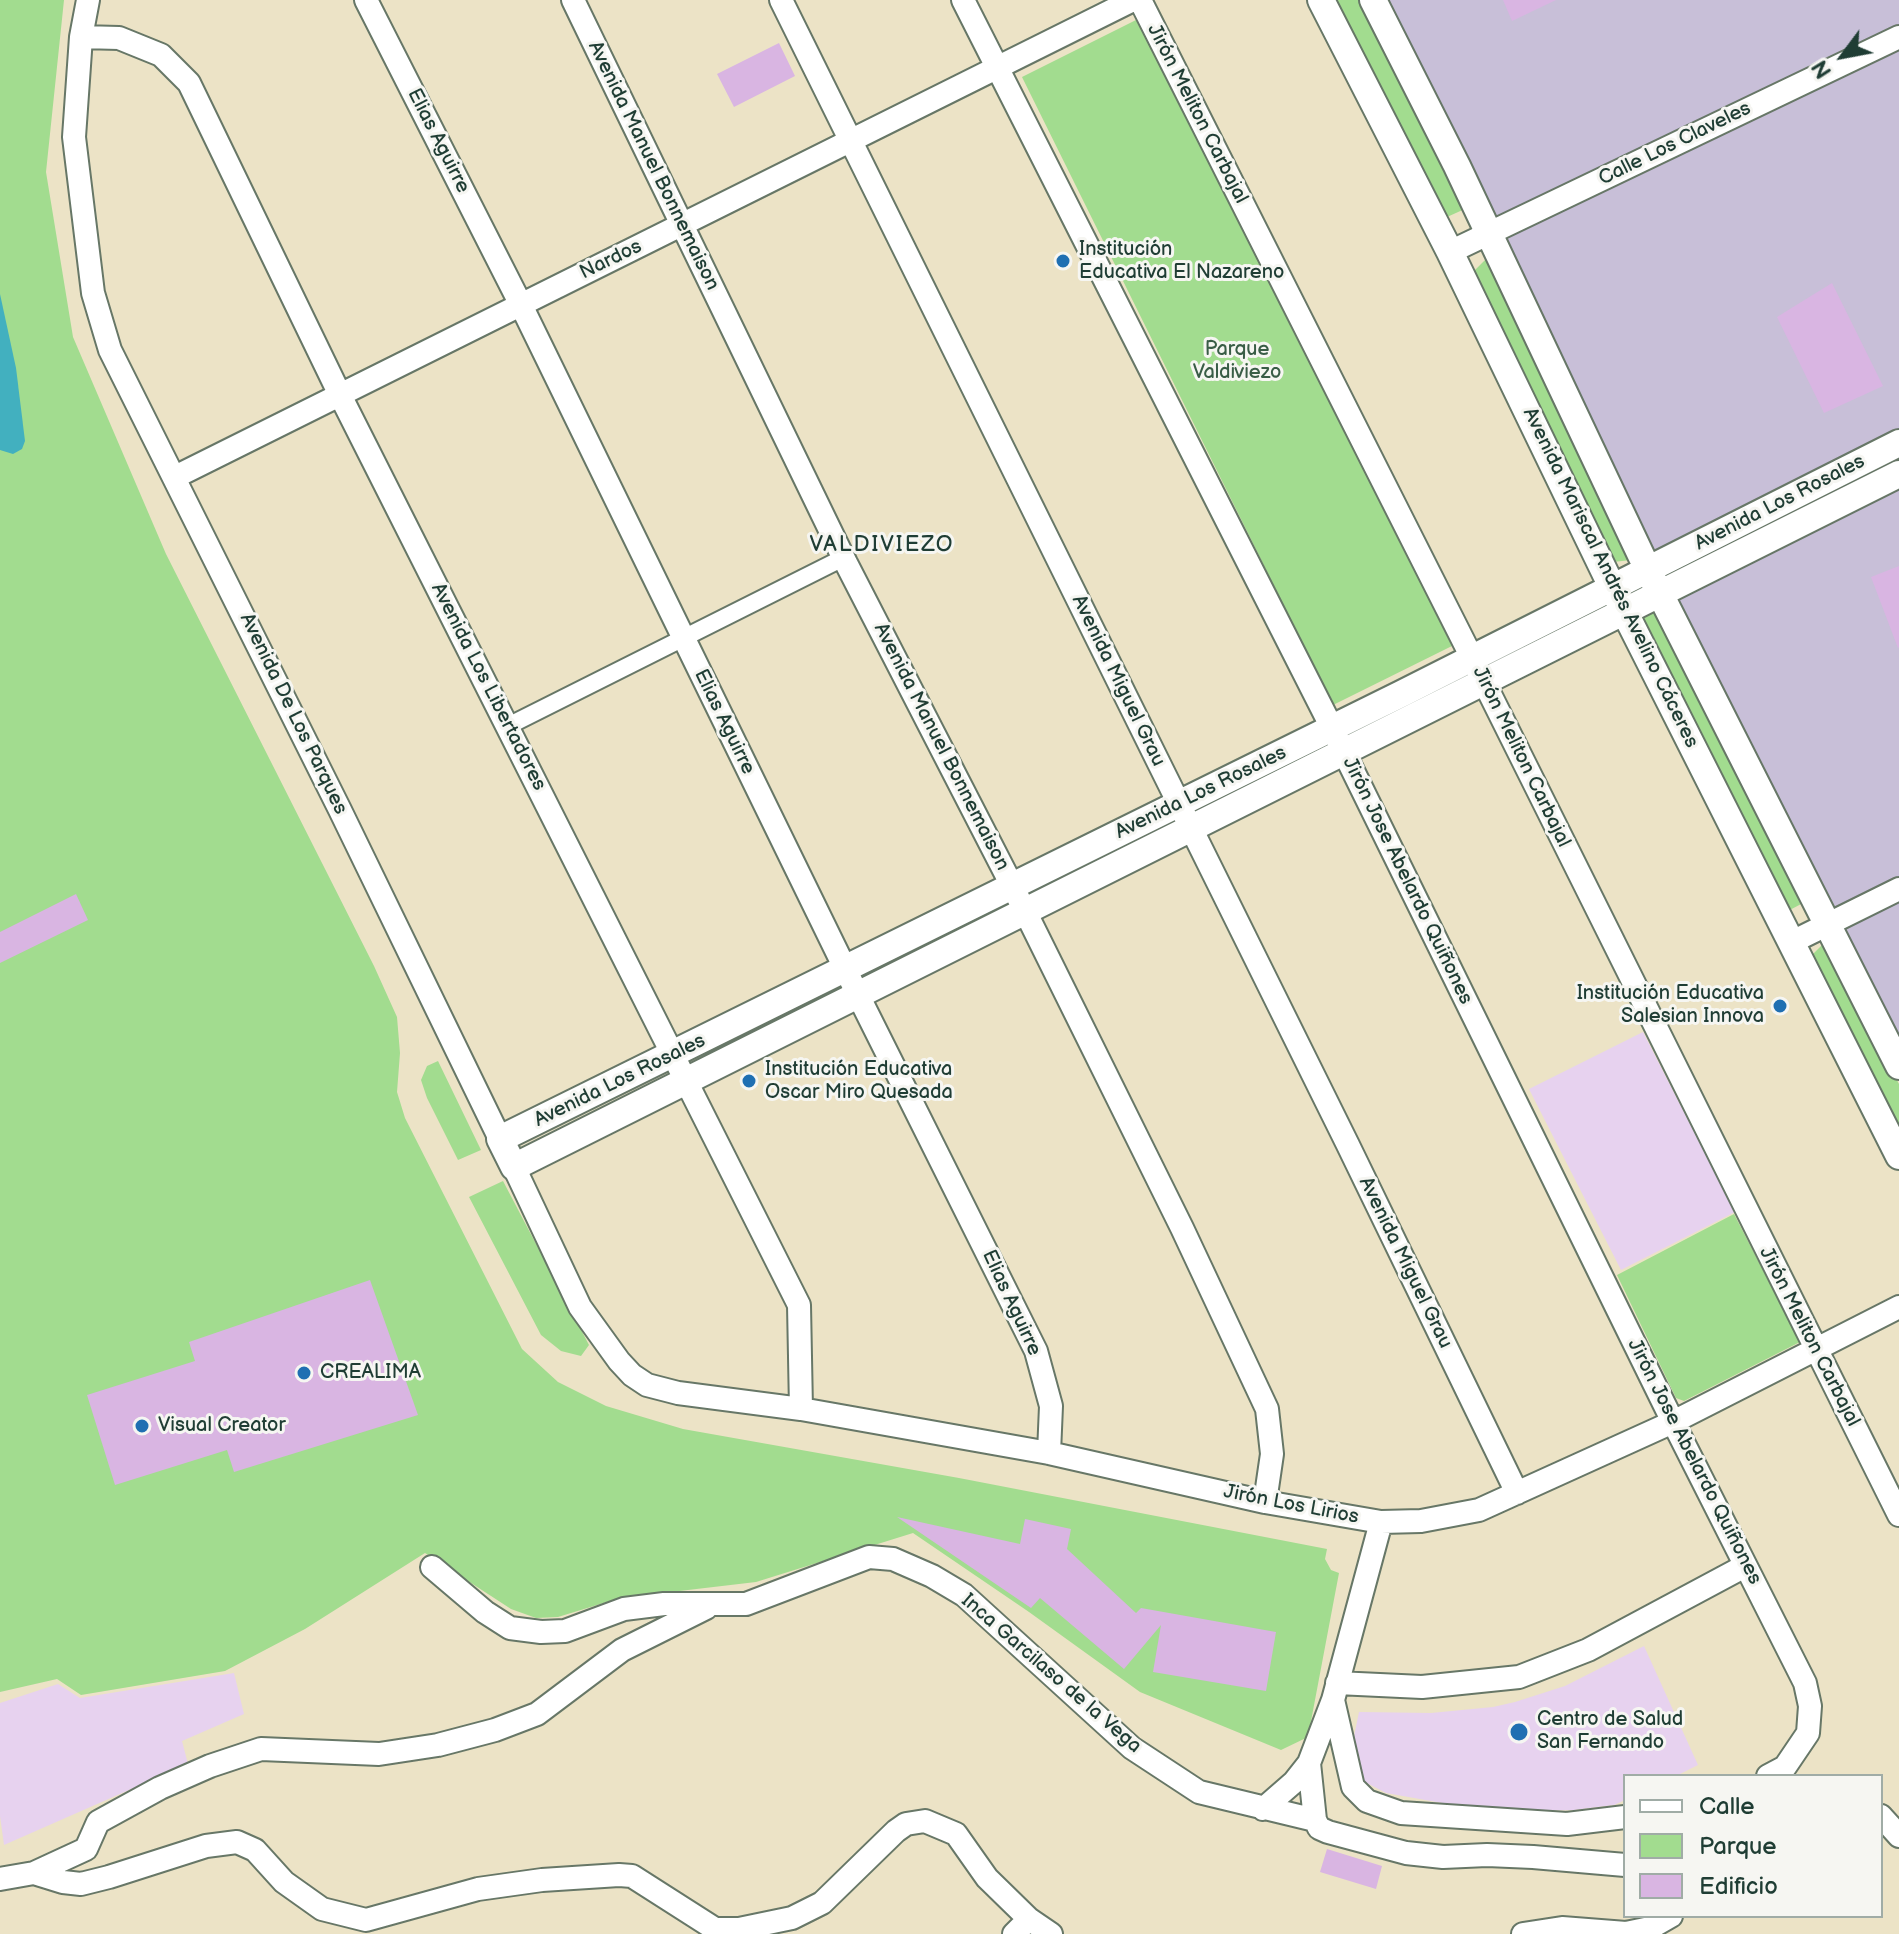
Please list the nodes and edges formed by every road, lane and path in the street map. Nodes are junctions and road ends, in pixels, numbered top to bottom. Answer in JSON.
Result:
{"nodes":[{"id":1,"x":88,"y":0,"type":"edge"},
{"id":2,"x":366,"y":0,"type":"edge"},
{"id":3,"x":573,"y":0,"type":"edge"},
{"id":4,"x":781,"y":0,"type":"edge"},
{"id":5,"x":963,"y":0,"type":"edge"},
{"id":6,"x":1133,"y":0,"type":"edge"},
{"id":7,"x":1140,"y":0,"type":"edge"},
{"id":8,"x":1321,"y":0,"type":"edge"},
{"id":9,"x":1373,"y":0,"type":"edge"},
{"id":10,"x":81,"y":37,"type":"junction"},
{"id":11,"x":1899,"y":37,"type":"edge"},
{"id":12,"x":996,"y":68,"type":"junction"},
{"id":13,"x":851,"y":140,"type":"junction"},
{"id":14,"x":681,"y":226,"type":"junction"},
{"id":15,"x":1488,"y":233,"type":"junction"},
{"id":16,"x":1450,"y":252,"type":"junction"},
{"id":17,"x":521,"y":305,"type":"junction"},
{"id":18,"x":340,"y":395,"type":"junction"},
{"id":19,"x":1899,"y":443,"type":"edge"},
{"id":20,"x":1899,"y":474,"type":"edge"},
{"id":21,"x":175,"y":477,"type":"junction"},
{"id":22,"x":843,"y":558,"type":"junction"},
{"id":23,"x":1648,"y":570,"type":"junction"},
{"id":24,"x":1612,"y":587,"type":"junction"},
{"id":25,"x":1660,"y":593,"type":"junction"},
{"id":26,"x":1625,"y":611,"type":"junction"},
{"id":27,"x":683,"y":638,"type":"junction"},
{"id":28,"x":1478,"y":670,"type":"junction"},
{"id":29,"x":508,"y":726,"type":"junction"},
{"id":30,"x":1338,"y":740,"type":"junction"},
{"id":31,"x":1179,"y":804,"type":"junction"},
{"id":32,"x":1191,"y":828,"type":"junction"},
{"id":33,"x":1013,"y":887,"type":"junction"},
{"id":34,"x":1899,"y":889,"type":"edge"},
{"id":35,"x":1025,"y":911,"type":"junction"},
{"id":36,"x":1827,"y":925,"type":"junction"},
{"id":37,"x":1792,"y":942,"type":"junction"},
{"id":38,"x":846,"y":970,"type":"junction"},
{"id":39,"x":858,"y":995,"type":"junction"},
{"id":40,"x":672,"y":1055,"type":"junction"},
{"id":41,"x":1899,"y":1066,"type":"edge"},
{"id":42,"x":685,"y":1081,"type":"junction"},
{"id":43,"x":500,"y":1139,"type":"junction"},
{"id":44,"x":1899,"y":1156,"type":"edge"},
{"id":45,"x":514,"y":1167,"type":"junction"},
{"id":46,"x":1899,"y":1307,"type":"edge"},
{"id":47,"x":1815,"y":1349,"type":"junction"},
{"id":48,"x":647,"y":1385,"type":"joint"},
{"id":49,"x":801,"y":1409,"type":"junction"},
{"id":50,"x":1673,"y":1422,"type":"junction"},
{"id":51,"x":1049,"y":1453,"type":"junction"},
{"id":52,"x":1517,"y":1493,"type":"junction"},
{"id":53,"x":1265,"y":1502,"type":"junction"},
{"id":54,"x":1899,"y":1515,"type":"edge"},
{"id":55,"x":1381,"y":1522,"type":"junction"},
{"id":56,"x":1745,"y":1566,"type":"junction"},
{"id":57,"x":432,"y":1567,"type":"dead end"},
{"id":58,"x":711,"y":1606,"type":"junction"},
{"id":59,"x":1335,"y":1692,"type":"junction"},
{"id":60,"x":1309,"y":1763,"type":"junction"},
{"id":61,"x":1776,"y":1771,"type":"edge"},
{"id":62,"x":1263,"y":1809,"type":"junction"},
{"id":63,"x":1623,"y":1817,"type":"edge"},
{"id":64,"x":1883,"y":1818,"type":"edge"},
{"id":65,"x":1315,"y":1820,"type":"junction"},
{"id":66,"x":1899,"y":1836,"type":"edge"},
{"id":67,"x":86,"y":1849,"type":"junction"},
{"id":68,"x":1623,"y":1865,"type":"edge"},
{"id":69,"x":34,"y":1873,"type":"junction"},
{"id":70,"x":109,"y":1877,"type":"junction"},
{"id":71,"x":0,"y":1879,"type":"edge"},
{"id":72,"x":1668,"y":1918,"type":"edge"},
{"id":73,"x":1021,"y":1927,"type":"edge"},
{"id":74,"x":1051,"y":1934,"type":"edge"},
{"id":75,"x":1523,"y":1934,"type":"edge"}],
"edges":[{"from":1,"to":10,"type":"street","name":"Avenida De Los Parques"},
{"from":2,"to":17,"type":"street","name":"Elias Aguirre"},
{"from":3,"to":14,"type":"street","name":"Avenida Manuel Bonnemaison"},
{"from":4,"to":13,"type":"street","name":"Avenida Miguel Grau"},
{"from":5,"to":12,"type":"street","name":"Jirón Jose Abelardo Quiñones"},
{"from":6,"to":12,"type":"street","name":"Nardos"},
{"from":7,"to":28,"type":"street","name":"Jirón Meliton Carbajal"},
{"from":8,"to":16,"type":"street","name":"Avenida Mariscal Andrés Avelino Cáceres"},
{"from":9,"to":15,"type":"street","name":"Avenida Mariscal Andrés Avelino Cáceres"},
{"from":10,"to":18,"type":"street","name":"Avenida Los Libertadores"},
{"from":10,"to":21,"type":"street","name":"Avenida De Los Parques"},
{"from":11,"to":15,"type":"street","name":"Calle Los Claveles"},
{"from":12,"to":13,"type":"street","name":"Nardos"},
{"from":12,"to":30,"type":"street","name":"Jirón Jose Abelardo Quiñones"},
{"from":13,"to":14,"type":"street","name":"Nardos"},
{"from":13,"to":31,"type":"street","name":"Avenida Miguel Grau"},
{"from":14,"to":17,"type":"street","name":"Nardos"},
{"from":14,"to":22,"type":"street","name":"Avenida Manuel Bonnemaison"},
{"from":15,"to":16,"type":"street","name":"Calle Los Claveles"},
{"from":15,"to":23,"type":"street","name":"Avenida Mariscal Andrés Avelino Cáceres"},
{"from":16,"to":24,"type":"street","name":"Avenida Mariscal Andrés Avelino Cáceres"},
{"from":17,"to":18,"type":"street","name":"Nardos"},
{"from":17,"to":27,"type":"street","name":"Elias Aguirre"},
{"from":18,"to":21,"type":"street","name":"Nardos"},
{"from":18,"to":29,"type":"street","name":"Avenida Los Libertadores"},
{"from":19,"to":23,"type":"street","name":"Avenida Los Rosales"},
{"from":20,"to":25,"type":"street","name":"Avenida Los Rosales"},
{"from":21,"to":43,"type":"street","name":"Avenida De Los Parques"},
{"from":22,"to":27,"type":"street"},
{"from":22,"to":33,"type":"street","name":"Avenida Manuel Bonnemaison"},
{"from":23,"to":24,"type":"street","name":"Avenida Los Rosales"},
{"from":23,"to":25,"type":"street","name":"Avenida Mariscal Andrés Avelino Cáceres"},
{"from":24,"to":26,"type":"street","name":"Avenida Mariscal Andrés Avelino Cáceres"},
{"from":24,"to":28,"type":"street","name":"Avenida Los Rosales"},
{"from":25,"to":26,"type":"street","name":"Avenida Los Rosales"},
{"from":25,"to":36,"type":"street","name":"Avenida Mariscal Andrés Avelino Cáceres"},
{"from":26,"to":28,"type":"street","name":"Avenida Los Rosales"},
{"from":26,"to":37,"type":"street","name":"Avenida Mariscal Andrés Avelino Cáceres"},
{"from":27,"to":29,"type":"street"},
{"from":27,"to":38,"type":"street","name":"Elias Aguirre"},
{"from":28,"to":30,"type":"street","name":"Avenida Los Rosales"},
{"from":28,"to":47,"type":"street","name":"Jirón Meliton Carbajal"},
{"from":29,"to":40,"type":"street","name":"Avenida Los Libertadores"},
{"from":30,"to":31,"type":"street","name":"Avenida Los Rosales"},
{"from":30,"to":32,"type":"street","name":"Avenida Los Rosales"},
{"from":30,"to":50,"type":"street","name":"Jirón Jose Abelardo Quiñones"},
{"from":31,"to":32,"type":"street","name":"Avenida Miguel Grau"},
{"from":31,"to":33,"type":"street","name":"Avenida Los Rosales"},
{"from":32,"to":35,"type":"street","name":"Avenida Los Rosales"},
{"from":32,"to":52,"type":"street","name":"Avenida Miguel Grau"},
{"from":33,"to":35,"type":"street","name":"Avenida Manuel Bonnemaison"},
{"from":33,"to":38,"type":"street","name":"Avenida Los Rosales"},
{"from":34,"to":36,"type":"street"},
{"from":35,"to":39,"type":"street","name":"Avenida Los Rosales"},
{"from":35,"to":53,"type":"street","name":"Avenida Manuel Bonnemaison"},
{"from":36,"to":37,"type":"street"},
{"from":36,"to":41,"type":"street","name":"Avenida Mariscal Andrés Avelino Cáceres"},
{"from":37,"to":44,"type":"street","name":"Avenida Mariscal Andrés Avelino Cáceres"},
{"from":38,"to":39,"type":"street","name":"Elias Aguirre"},
{"from":38,"to":40,"type":"street","name":"Avenida Los Rosales"},
{"from":39,"to":42,"type":"street","name":"Avenida Los Rosales"},
{"from":39,"to":51,"type":"street","name":"Elias Aguirre"},
{"from":40,"to":42,"type":"street","name":"Avenida Los Libertadores"},
{"from":40,"to":43,"type":"street","name":"Avenida Los Rosales"},
{"from":42,"to":45,"type":"street","name":"Avenida Los Rosales"},
{"from":42,"to":49,"type":"street","name":"Avenida Los Libertadores"},
{"from":43,"to":45,"type":"street","name":"Avenida De Los Parques"},
{"from":45,"to":48,"type":"street","name":"Avenida De Los Parques"},
{"from":46,"to":47,"type":"street","name":"Jirón Los Lirios"},
{"from":47,"to":50,"type":"street","name":"Jirón Los Lirios"},
{"from":47,"to":54,"type":"street","name":"Jirón Meliton Carbajal"},
{"from":48,"to":49,"type":"street","name":"Jirón Los Lirios"},
{"from":49,"to":51,"type":"street","name":"Jirón Los Lirios"},
{"from":50,"to":52,"type":"street","name":"Jirón Los Lirios"},
{"from":50,"to":56,"type":"street","name":"Jirón Jose Abelardo Quiñones"},
{"from":51,"to":53,"type":"street","name":"Jirón Los Lirios"},
{"from":52,"to":55,"type":"street","name":"Jirón Los Lirios"},
{"from":53,"to":55,"type":"street","name":"Jirón Los Lirios"},
{"from":55,"to":59,"type":"street"},
{"from":56,"to":59,"type":"street"},
{"from":56,"to":61,"type":"street","name":"Jirón Jose Abelardo Quiñones"},
{"from":57,"to":58,"type":"street"},
{"from":58,"to":62,"type":"street","name":"Inca Garcilaso de la Vega"},
{"from":58,"to":67,"type":"street"},
{"from":59,"to":60,"type":"street"},
{"from":59,"to":63,"type":"street"},
{"from":60,"to":62,"type":"street"},
{"from":60,"to":65,"type":"street"},
{"from":62,"to":65,"type":"street","name":"Inca Garcilaso de la Vega"},
{"from":64,"to":66,"type":"street"},
{"from":65,"to":68,"type":"street","name":"Inca Garcilaso de la Vega"},
{"from":67,"to":69,"type":"street"},
{"from":67,"to":70,"type":"street"},
{"from":69,"to":70,"type":"street"},
{"from":69,"to":71,"type":"street"},
{"from":70,"to":73,"type":"street"},
{"from":72,"to":75,"type":"street"},
{"from":73,"to":74,"type":"street"}]}
